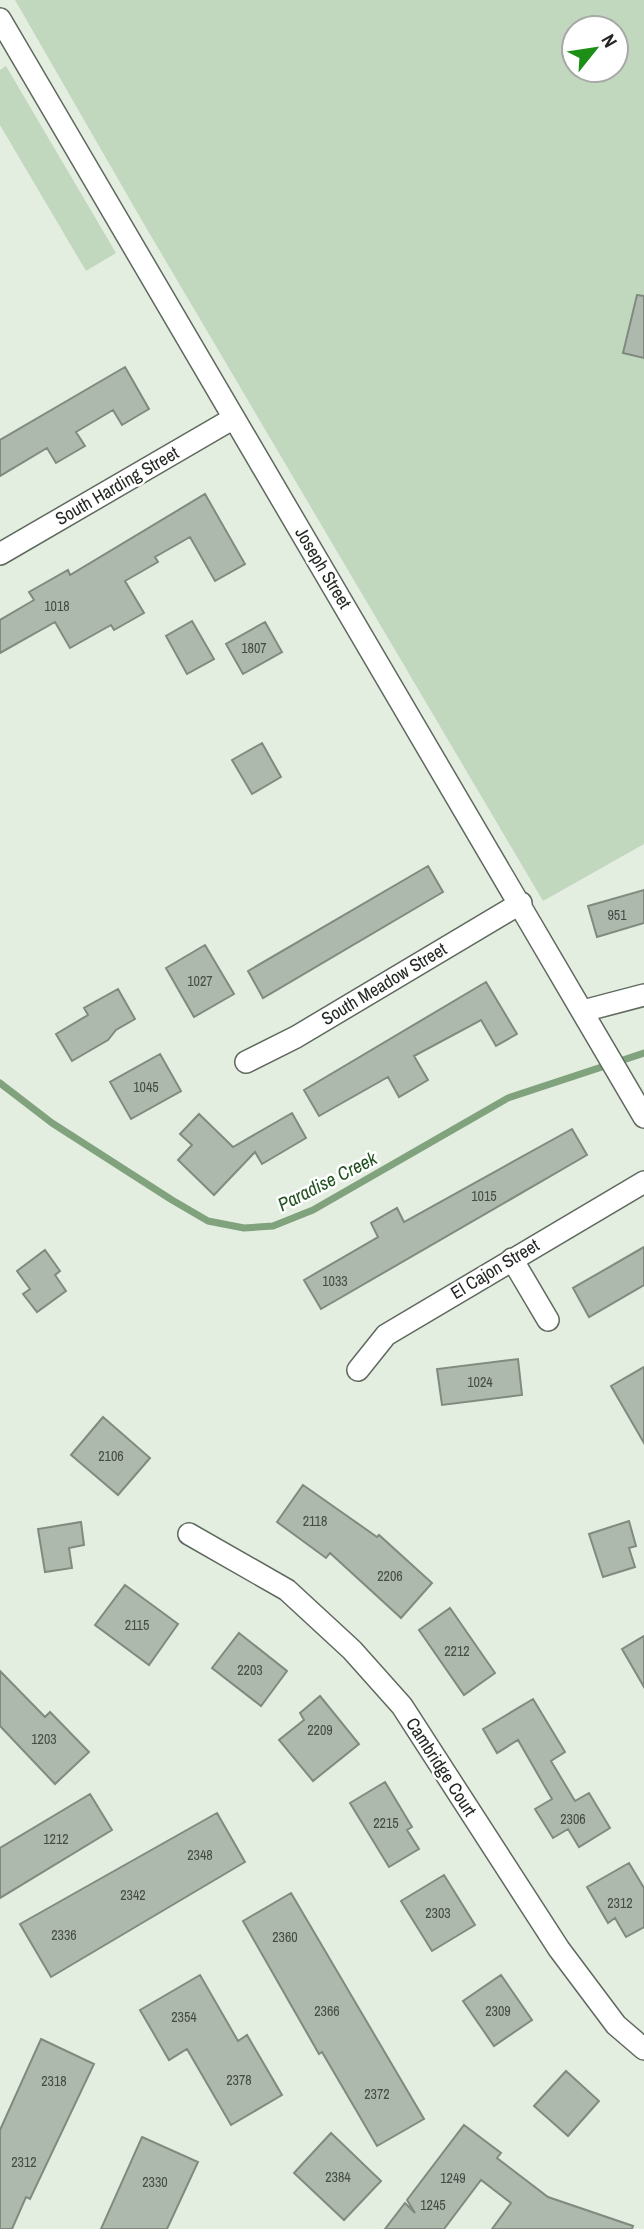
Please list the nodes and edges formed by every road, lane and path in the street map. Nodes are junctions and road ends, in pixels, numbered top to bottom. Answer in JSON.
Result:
{"nodes":[{"id":1,"x":0,"y":19,"type":"edge"},
{"id":2,"x":234,"y":418,"type":"junction"},
{"id":3,"x":0,"y":554,"type":"edge"},
{"id":4,"x":521,"y":903,"type":"junction"},
{"id":5,"x":644,"y":995,"type":"edge"},
{"id":6,"x":583,"y":1011,"type":"junction"},
{"id":7,"x":246,"y":1062,"type":"dead end"},
{"id":8,"x":644,"y":1117,"type":"edge"},
{"id":9,"x":644,"y":1182,"type":"edge"},
{"id":10,"x":512,"y":1259,"type":"junction"},
{"id":11,"x":548,"y":1320,"type":"dead end"},
{"id":12,"x":358,"y":1370,"type":"dead end"},
{"id":13,"x":189,"y":1534,"type":"dead end"},
{"id":14,"x":644,"y":2049,"type":"edge"}],
"edges":[{"from":1,"to":2,"type":"street","name":"Joseph Street"},
{"from":2,"to":3,"type":"street","name":"South Harding Street"},
{"from":2,"to":4,"type":"street","name":"Joseph Street"},
{"from":4,"to":6,"type":"street","name":"Joseph Street"},
{"from":4,"to":7,"type":"street","name":"South Meadow Street"},
{"from":5,"to":6,"type":"street"},
{"from":6,"to":8,"type":"street","name":"Joseph Street"},
{"from":9,"to":10,"type":"street","name":"El Cajon Street"},
{"from":10,"to":11,"type":"street"},
{"from":10,"to":12,"type":"street","name":"El Cajon Street"},
{"from":13,"to":14,"type":"street","name":"Cambridge Court"}]}
